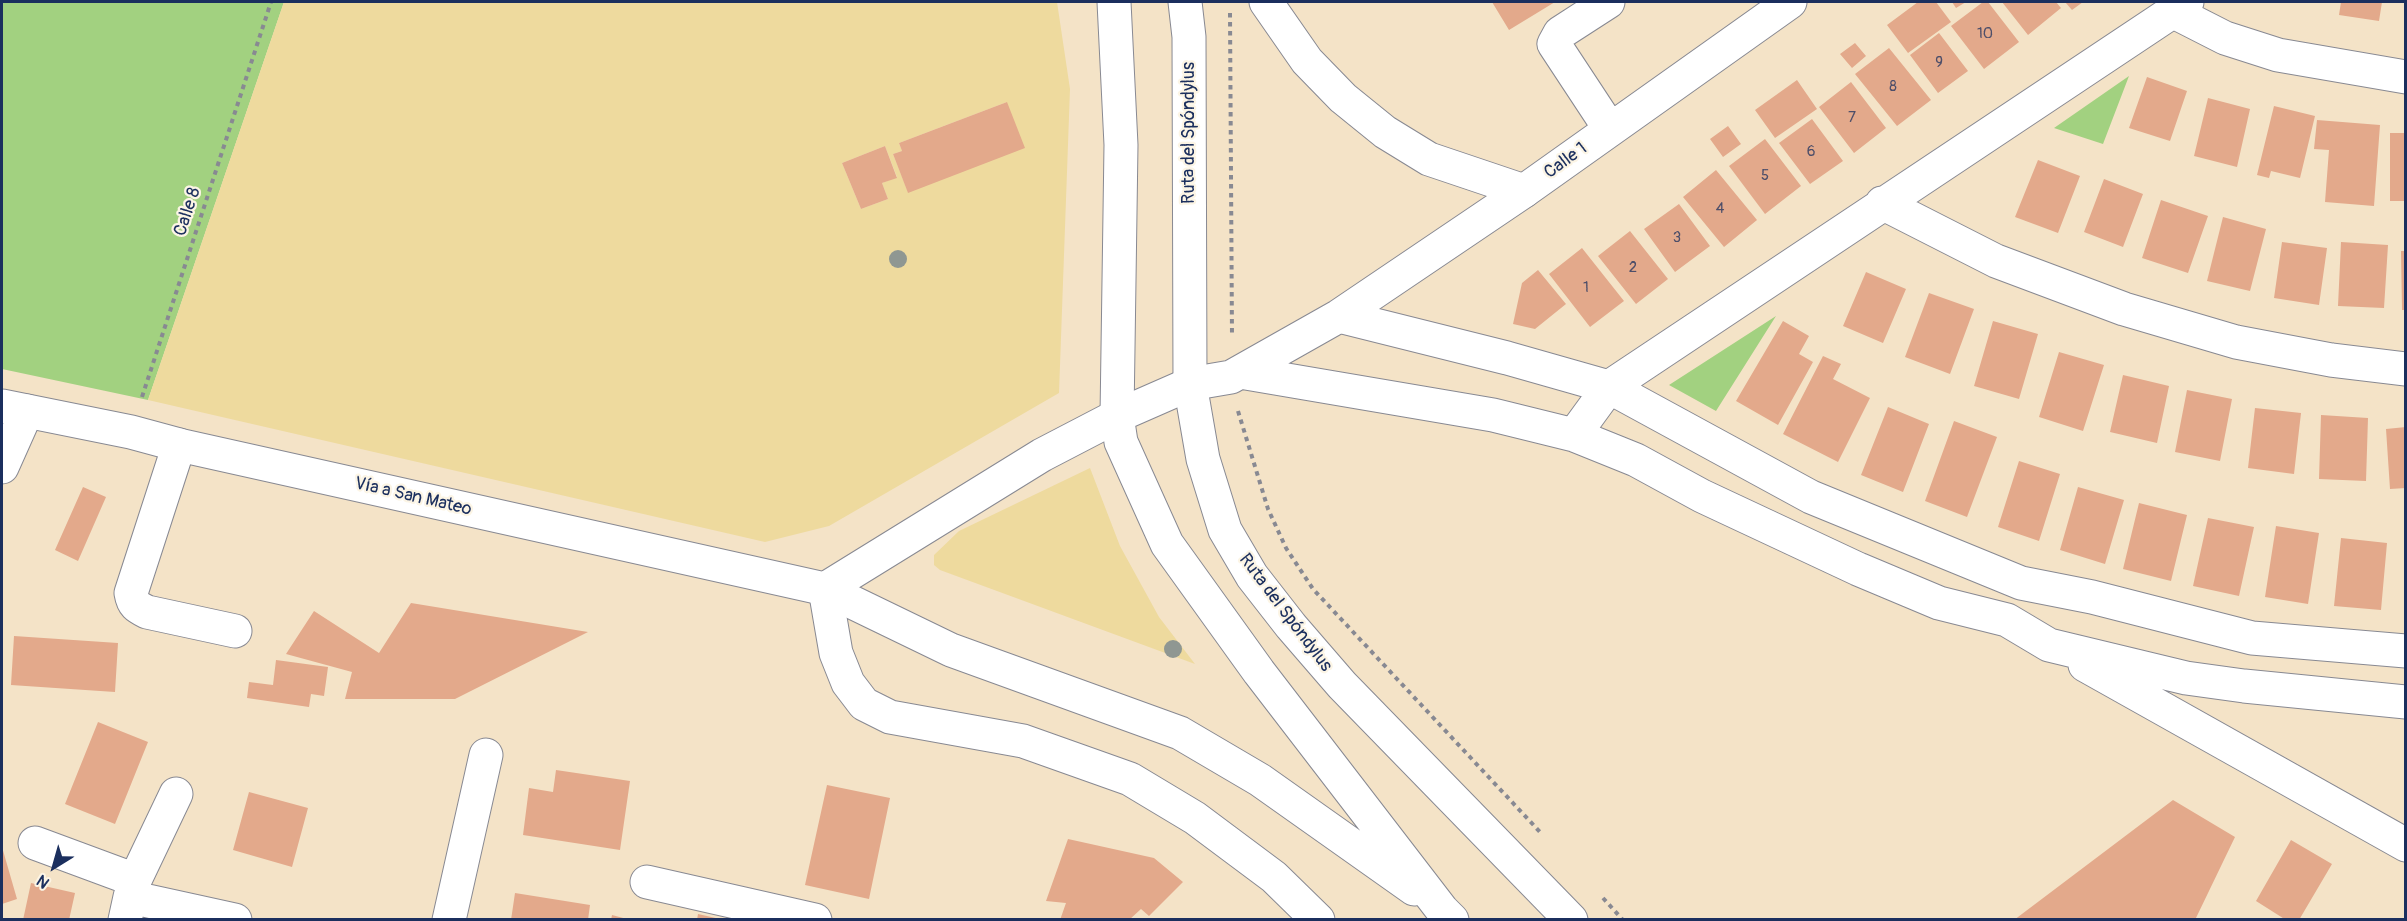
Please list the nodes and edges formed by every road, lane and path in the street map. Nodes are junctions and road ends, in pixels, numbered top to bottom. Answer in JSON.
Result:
{"nodes":[{"id":1,"x":271,"y":2,"type":"edge"},
{"id":2,"x":1114,"y":2,"type":"edge"},
{"id":3,"x":1185,"y":2,"type":"edge"},
{"id":4,"x":1229,"y":2,"type":"edge"},
{"id":5,"x":1266,"y":2,"type":"edge"},
{"id":6,"x":1608,"y":2,"type":"edge"},
{"id":7,"x":1790,"y":2,"type":"edge"},
{"id":8,"x":2179,"y":6,"type":"edge"},
{"id":9,"x":2406,"y":77,"type":"edge"},
{"id":10,"x":1610,"y":129,"type":"junction"},
{"id":11,"x":1524,"y":191,"type":"junction"},
{"id":12,"x":1881,"y":203,"type":"junction"},
{"id":13,"x":1339,"y":316,"type":"junction"},
{"id":14,"x":2406,"y":369,"type":"edge"},
{"id":15,"x":1236,"y":375,"type":"junction"},
{"id":16,"x":1190,"y":384,"type":"junction"},
{"id":17,"x":1609,"y":387,"type":"junction"},
{"id":18,"x":14,"y":409,"type":"edge"},
{"id":19,"x":1118,"y":416,"type":"junction"},
{"id":20,"x":131,"y":432,"type":"junction"},
{"id":21,"x":1574,"y":435,"type":"junction"},
{"id":22,"x":179,"y":445,"type":"junction"},
{"id":23,"x":2,"y":467,"type":"edge"},
{"id":24,"x":1811,"y":497,"type":"junction"},
{"id":25,"x":1790,"y":538,"type":"junction"},
{"id":26,"x":2021,"y":583,"type":"junction"},
{"id":27,"x":825,"y":589,"type":"junction"},
{"id":28,"x":2007,"y":620,"type":"junction"},
{"id":29,"x":235,"y":631,"type":"dead end"},
{"id":30,"x":2252,"y":638,"type":"junction"},
{"id":31,"x":2049,"y":645,"type":"junction"},
{"id":32,"x":2406,"y":651,"type":"edge"},
{"id":33,"x":2244,"y":686,"type":"junction"},
{"id":34,"x":2406,"y":702,"type":"edge"},
{"id":35,"x":486,"y":755,"type":"dead end"},
{"id":36,"x":176,"y":794,"type":"dead end"},
{"id":37,"x":1542,"y":834,"type":"dead end"},
{"id":38,"x":36,"y":843,"type":"dead end"},
{"id":39,"x":2406,"y":845,"type":"edge"},
{"id":40,"x":647,"y":882,"type":"dead end"},
{"id":41,"x":1599,"y":894,"type":"dead end"},
{"id":42,"x":130,"y":899,"type":"edge"},
{"id":43,"x":1447,"y":915,"type":"edge"},
{"id":44,"x":235,"y":920,"type":"edge"},
{"id":45,"x":449,"y":920,"type":"edge"},
{"id":46,"x":815,"y":920,"type":"edge"},
{"id":47,"x":1318,"y":920,"type":"edge"},
{"id":48,"x":1571,"y":920,"type":"edge"},
{"id":49,"x":1623,"y":920,"type":"edge"}],
"edges":[{"from":1,"to":20,"type":"path","name":"Calle 8"},
{"from":2,"to":19,"type":"main road"},
{"from":3,"to":16,"type":"main road","name":"Ruta del Spóndylus"},
{"from":4,"to":15,"type":"path"},
{"from":5,"to":11,"type":"main road"},
{"from":6,"to":10,"type":"main road"},
{"from":7,"to":10,"type":"main road","name":"Calle 1"},
{"from":8,"to":9,"type":"main road"},
{"from":8,"to":12,"type":"main road"},
{"from":10,"to":11,"type":"main road","name":"Calle 1"},
{"from":11,"to":13,"type":"main road","name":"Calle 1"},
{"from":12,"to":14,"type":"main road"},
{"from":12,"to":17,"type":"main road"},
{"from":13,"to":15,"type":"main road","name":"Calle 1"},
{"from":13,"to":17,"type":"main road"},
{"from":15,"to":16,"type":"main road"},
{"from":15,"to":21,"type":"main road"},
{"from":15,"to":37,"type":"path"},
{"from":16,"to":19,"type":"main road"},
{"from":16,"to":48,"type":"main road","name":"Ruta del Spóndylus"},
{"from":17,"to":21,"type":"main road"},
{"from":17,"to":24,"type":"main road"},
{"from":18,"to":20,"type":"main road","name":"Vía a San Mateo"},
{"from":18,"to":23,"type":"main road"},
{"from":19,"to":27,"type":"main road"},
{"from":19,"to":43,"type":"main road"},
{"from":20,"to":22,"type":"main road","name":"Vía a San Mateo"},
{"from":21,"to":25,"type":"main road"},
{"from":22,"to":27,"type":"main road","name":"Vía a San Mateo"},
{"from":22,"to":29,"type":"main road"},
{"from":24,"to":25,"type":"main road"},
{"from":24,"to":26,"type":"main road"},
{"from":25,"to":28,"type":"main road"},
{"from":26,"to":28,"type":"main road"},
{"from":26,"to":30,"type":"main road"},
{"from":27,"to":43,"type":"main road","name":"Vía a San Mateo"},
{"from":27,"to":47,"type":"main road"},
{"from":28,"to":31,"type":"main road"},
{"from":30,"to":32,"type":"main road"},
{"from":30,"to":33,"type":"main road"},
{"from":31,"to":33,"type":"main road"},
{"from":31,"to":39,"type":"main road"},
{"from":33,"to":34,"type":"main road"},
{"from":35,"to":45,"type":"main road"},
{"from":36,"to":42,"type":"main road"},
{"from":38,"to":42,"type":"main road"},
{"from":40,"to":46,"type":"main road"},
{"from":41,"to":49,"type":"path"},
{"from":42,"to":44,"type":"main road"}]}
